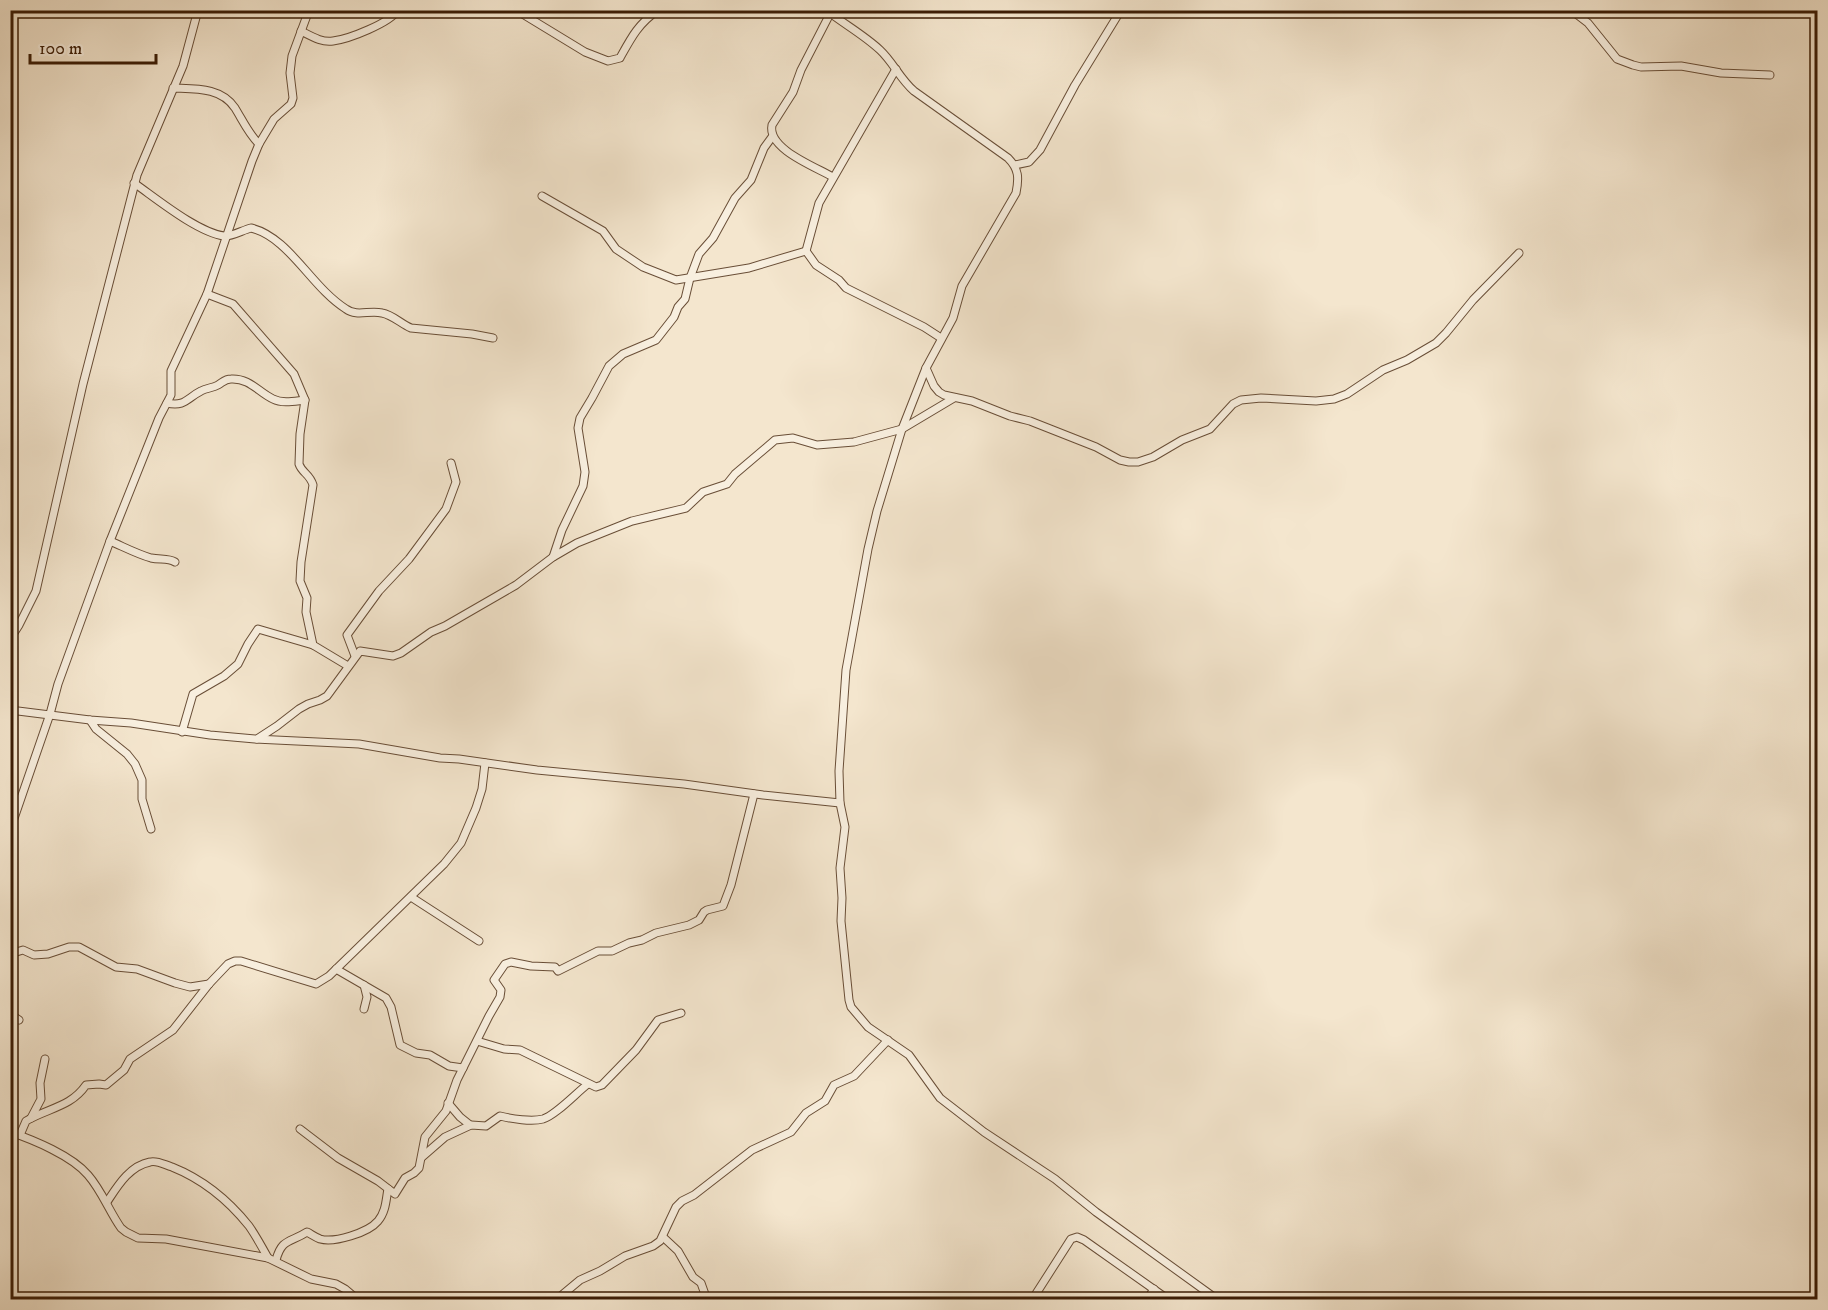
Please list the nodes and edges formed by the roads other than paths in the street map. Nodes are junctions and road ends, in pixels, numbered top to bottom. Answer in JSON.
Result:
{"nodes":[{"id":1,"x":198,"y":10,"type":"edge"},
{"id":2,"x":309,"y":10,"type":"edge"},
{"id":3,"x":398,"y":10,"type":"edge"},
{"id":4,"x":516,"y":10,"type":"edge"},
{"id":5,"x":1120,"y":10,"type":"edge"},
{"id":6,"x":1571,"y":10,"type":"edge"},
{"id":7,"x":656,"y":11,"type":"edge"},
{"id":8,"x":829,"y":12,"type":"edge"},
{"id":9,"x":301,"y":31,"type":"junction"},
{"id":10,"x":896,"y":69,"type":"junction"},
{"id":11,"x":1770,"y":75,"type":"dead end"},
{"id":12,"x":173,"y":88,"type":"junction"},
{"id":13,"x":772,"y":137,"type":"junction"},
{"id":14,"x":259,"y":144,"type":"junction"},
{"id":15,"x":1015,"y":165,"type":"junction"},
{"id":16,"x":833,"y":177,"type":"junction"},
{"id":17,"x":135,"y":183,"type":"junction"},
{"id":18,"x":542,"y":196,"type":"dead end"},
{"id":19,"x":226,"y":237,"type":"junction"},
{"id":20,"x":806,"y":250,"type":"junction"},
{"id":21,"x":1519,"y":253,"type":"dead end"},
{"id":22,"x":690,"y":278,"type":"junction"},
{"id":23,"x":210,"y":284,"type":"junction"},
{"id":24,"x":207,"y":294,"type":"junction"},
{"id":25,"x":216,"y":296,"type":"junction"},
{"id":26,"x":493,"y":338,"type":"dead end"},
{"id":27,"x":941,"y":338,"type":"junction"},
{"id":28,"x":927,"y":368,"type":"junction"},
{"id":29,"x":954,"y":398,"type":"junction"},
{"id":30,"x":305,"y":400,"type":"junction"},
{"id":31,"x":167,"y":403,"type":"junction"},
{"id":32,"x":902,"y":429,"type":"junction"},
{"id":33,"x":452,"y":464,"type":"dead end"},
{"id":34,"x":110,"y":541,"type":"junction"},
{"id":35,"x":553,"y":557,"type":"junction"},
{"id":36,"x":175,"y":562,"type":"dead end"},
{"id":37,"x":10,"y":639,"type":"edge"},
{"id":38,"x":313,"y":645,"type":"junction"},
{"id":39,"x":355,"y":656,"type":"junction"},
{"id":40,"x":348,"y":666,"type":"junction"},
{"id":41,"x":10,"y":710,"type":"edge"},
{"id":42,"x":50,"y":714,"type":"junction"},
{"id":43,"x":90,"y":720,"type":"junction"},
{"id":44,"x":182,"y":732,"type":"junction"},
{"id":45,"x":257,"y":739,"type":"junction"},
{"id":46,"x":484,"y":763,"type":"junction"},
{"id":47,"x":754,"y":794,"type":"junction"},
{"id":48,"x":840,"y":803,"type":"junction"},
{"id":49,"x":151,"y":829,"type":"dead end"},
{"id":50,"x":10,"y":830,"type":"edge"},
{"id":51,"x":411,"y":897,"type":"junction"},
{"id":52,"x":479,"y":941,"type":"dead end"},
{"id":53,"x":10,"y":954,"type":"edge"},
{"id":54,"x":336,"y":969,"type":"junction"},
{"id":55,"x":209,"y":984,"type":"junction"},
{"id":56,"x":364,"y":985,"type":"junction"},
{"id":57,"x":364,"y":1009,"type":"dead end"},
{"id":58,"x":681,"y":1013,"type":"dead end"},
{"id":59,"x":10,"y":1014,"type":"edge"},
{"id":60,"x":19,"y":1020,"type":"dead end"},
{"id":61,"x":888,"y":1040,"type":"junction"},
{"id":62,"x":477,"y":1041,"type":"junction"},
{"id":63,"x":45,"y":1059,"type":"dead end"},
{"id":64,"x":463,"y":1068,"type":"junction"},
{"id":65,"x":588,"y":1084,"type":"junction"},
{"id":66,"x":448,"y":1103,"type":"junction"},
{"id":67,"x":31,"y":1118,"type":"junction"},
{"id":68,"x":470,"y":1125,"type":"junction"},
{"id":69,"x":300,"y":1129,"type":"dead end"},
{"id":70,"x":10,"y":1132,"type":"edge"},
{"id":71,"x":20,"y":1135,"type":"junction"},
{"id":72,"x":422,"y":1157,"type":"junction"},
{"id":73,"x":388,"y":1189,"type":"junction"},
{"id":74,"x":107,"y":1202,"type":"junction"},
{"id":75,"x":663,"y":1237,"type":"junction"},
{"id":76,"x":268,"y":1258,"type":"junction"},
{"id":77,"x":276,"y":1260,"type":"junction"},
{"id":78,"x":1154,"y":1289,"type":"junction"},
{"id":79,"x":358,"y":1299,"type":"edge"},
{"id":80,"x":556,"y":1299,"type":"edge"},
{"id":81,"x":707,"y":1299,"type":"edge"},
{"id":82,"x":1032,"y":1299,"type":"edge"},
{"id":83,"x":1147,"y":1299,"type":"edge"},
{"id":84,"x":1168,"y":1299,"type":"edge"},
{"id":85,"x":1218,"y":1299,"type":"edge"}],
"edges":[{"from":1,"to":12,"type":"street"},
{"from":2,"to":9,"type":"street"},
{"from":3,"to":9,"type":"street"},
{"from":4,"to":7,"type":"street"},
{"from":5,"to":15,"type":"street"},
{"from":6,"to":11,"type":"street"},
{"from":8,"to":10,"type":"street"},
{"from":8,"to":13,"type":"street"},
{"from":9,"to":14,"type":"street"},
{"from":10,"to":15,"type":"street"},
{"from":10,"to":16,"type":"street"},
{"from":12,"to":14,"type":"street"},
{"from":12,"to":17,"type":"street"},
{"from":13,"to":16,"type":"street"},
{"from":13,"to":22,"type":"street"},
{"from":14,"to":19,"type":"street"},
{"from":15,"to":27,"type":"street"},
{"from":16,"to":20,"type":"street"},
{"from":17,"to":19,"type":"street"},
{"from":17,"to":37,"type":"street"},
{"from":18,"to":22,"type":"street"},
{"from":19,"to":23,"type":"street"},
{"from":19,"to":26,"type":"street"},
{"from":20,"to":22,"type":"street"},
{"from":20,"to":27,"type":"street"},
{"from":21,"to":29,"type":"street"},
{"from":22,"to":35,"type":"street"},
{"from":23,"to":24,"type":"street"},
{"from":23,"to":25,"type":"street"},
{"from":24,"to":25,"type":"street"},
{"from":24,"to":31,"type":"street"},
{"from":25,"to":30,"type":"street"},
{"from":27,"to":28,"type":"street"},
{"from":28,"to":29,"type":"street"},
{"from":28,"to":32,"type":"street"},
{"from":29,"to":32,"type":"street"},
{"from":30,"to":31,"type":"street"},
{"from":30,"to":38,"type":"street"},
{"from":31,"to":34,"type":"street"},
{"from":32,"to":35,"type":"street"},
{"from":32,"to":48,"type":"street"},
{"from":33,"to":39,"type":"street"},
{"from":34,"to":36,"type":"street"},
{"from":34,"to":42,"type":"street"},
{"from":35,"to":39,"type":"street"},
{"from":38,"to":40,"type":"street"},
{"from":38,"to":44,"type":"street"},
{"from":39,"to":40,"type":"street"},
{"from":40,"to":45,"type":"street"},
{"from":41,"to":42,"type":"street"},
{"from":42,"to":43,"type":"street"},
{"from":42,"to":50,"type":"street"},
{"from":43,"to":44,"type":"street"},
{"from":43,"to":49,"type":"street"},
{"from":44,"to":45,"type":"street"},
{"from":45,"to":46,"type":"street"},
{"from":46,"to":47,"type":"street"},
{"from":46,"to":51,"type":"street"},
{"from":47,"to":48,"type":"street"},
{"from":47,"to":62,"type":"street"},
{"from":48,"to":61,"type":"street"},
{"from":51,"to":52,"type":"street"},
{"from":51,"to":54,"type":"street"},
{"from":53,"to":55,"type":"street"},
{"from":54,"to":55,"type":"street"},
{"from":54,"to":56,"type":"street"},
{"from":55,"to":67,"type":"street"},
{"from":56,"to":57,"type":"street"},
{"from":56,"to":64,"type":"street"},
{"from":58,"to":65,"type":"street"},
{"from":59,"to":60,"type":"street"},
{"from":61,"to":75,"type":"street"},
{"from":61,"to":85,"type":"street"},
{"from":62,"to":64,"type":"street"},
{"from":62,"to":65,"type":"street"},
{"from":63,"to":67,"type":"street"},
{"from":64,"to":66,"type":"street"},
{"from":65,"to":68,"type":"street"},
{"from":66,"to":68,"type":"street"},
{"from":66,"to":72,"type":"street"},
{"from":67,"to":71,"type":"street"},
{"from":68,"to":72,"type":"street"},
{"from":69,"to":73,"type":"street"},
{"from":70,"to":71,"type":"street"},
{"from":71,"to":74,"type":"street"},
{"from":72,"to":73,"type":"street"},
{"from":73,"to":77,"type":"street"},
{"from":74,"to":76,"type":"street"},
{"from":74,"to":76,"type":"street"},
{"from":75,"to":80,"type":"street"},
{"from":75,"to":81,"type":"street"},
{"from":76,"to":77,"type":"street"},
{"from":77,"to":79,"type":"street"},
{"from":78,"to":82,"type":"street"},
{"from":78,"to":83,"type":"street"},
{"from":78,"to":84,"type":"street"}]}
